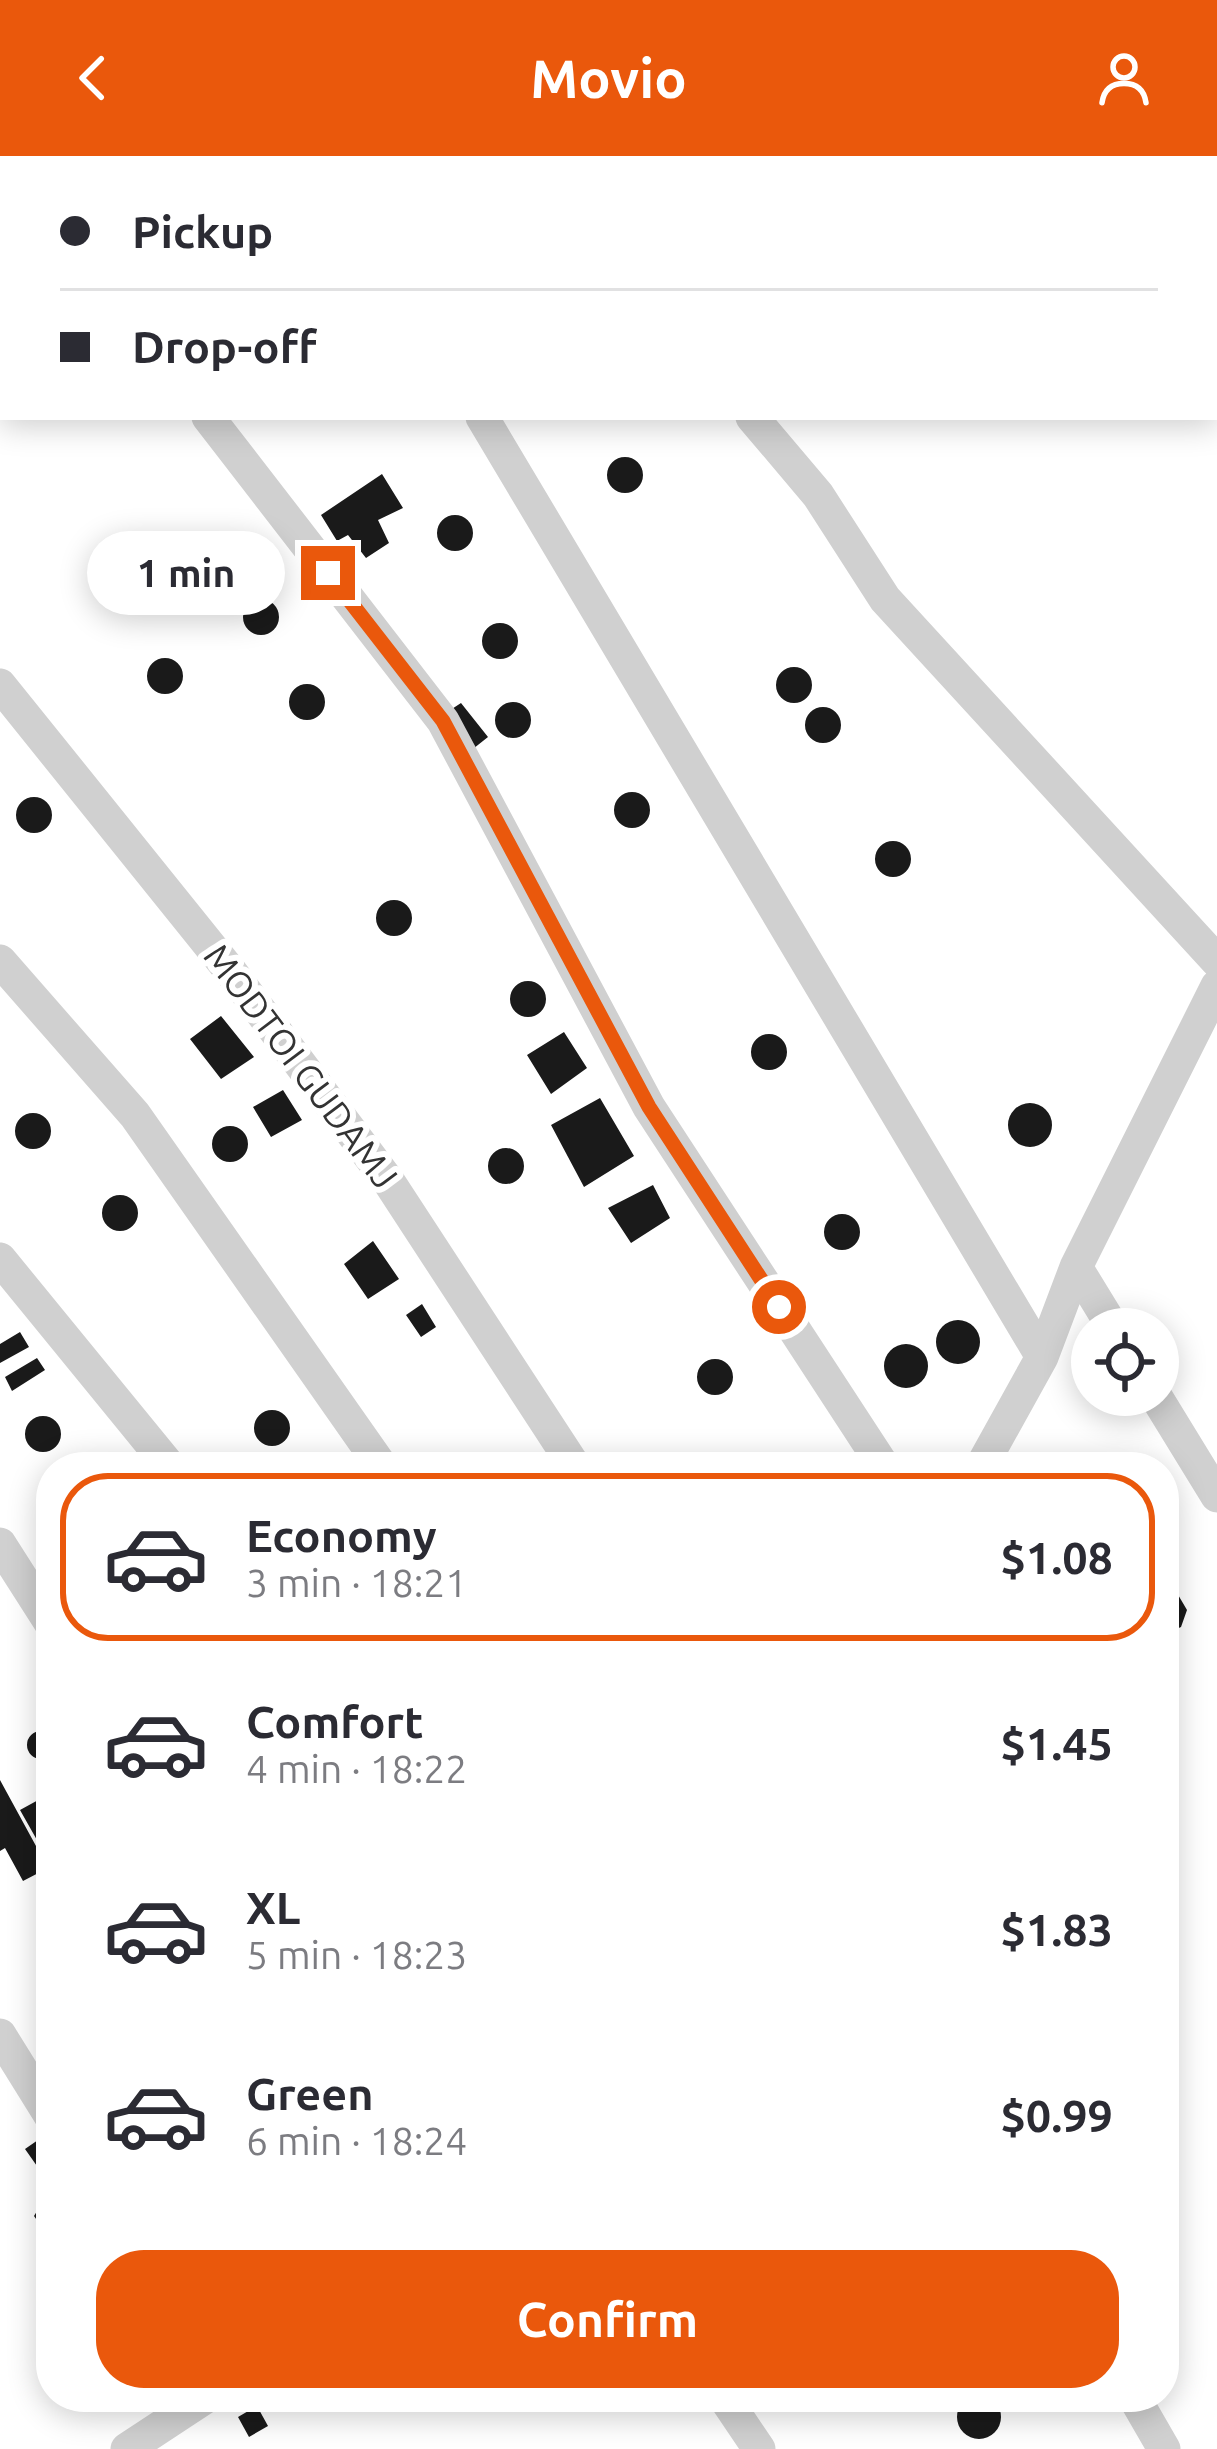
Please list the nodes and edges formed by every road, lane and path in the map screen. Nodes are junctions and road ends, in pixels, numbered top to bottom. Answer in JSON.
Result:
{"nodes":[{"id":1,"x":210,"y":420,"type":"edge"},
{"id":2,"x":484,"y":420,"type":"edge"},
{"id":3,"x":755,"y":420,"type":"edge"},
{"id":4,"x":0,"y":685,"type":"edge"},
{"id":5,"x":0,"y":961,"type":"edge"},
{"id":6,"x":1217,"y":961,"type":"edge"},
{"id":7,"x":1217,"y":986,"type":"edge"},
{"id":8,"x":0,"y":1259,"type":"edge"},
{"id":9,"x":1076,"y":1268,"type":"junction"},
{"id":10,"x":1101,"y":1308,"type":"edge"},
{"id":11,"x":1042,"y":1357,"type":"junction"},
{"id":12,"x":1168,"y":1416,"type":"edge"},
{"id":13,"x":158,"y":1452,"type":"edge"},
{"id":14,"x":371,"y":1452,"type":"edge"},
{"id":15,"x":565,"y":1452,"type":"edge"},
{"id":16,"x":874,"y":1452,"type":"edge"},
{"id":17,"x":989,"y":1452,"type":"edge"},
{"id":18,"x":1217,"y":1496,"type":"edge"},
{"id":19,"x":0,"y":1544,"type":"edge"},
{"id":20,"x":36,"y":1600,"type":"edge"},
{"id":21,"x":0,"y":2035,"type":"edge"},
{"id":22,"x":36,"y":2093,"type":"edge"},
{"id":23,"x":183,"y":2412,"type":"edge"},
{"id":24,"x":734,"y":2412,"type":"edge"},
{"id":25,"x":1142,"y":2412,"type":"edge"},
{"id":26,"x":127,"y":2449,"type":"edge"},
{"id":27,"x":759,"y":2449,"type":"edge"},
{"id":28,"x":1164,"y":2449,"type":"edge"}],
"edges":[{"from":1,"to":16,"type":"street"},
{"from":2,"to":11,"type":"street"},
{"from":3,"to":6,"type":"street"},
{"from":4,"to":15,"type":"street","name":"MODTOI GUDAMJ"},
{"from":5,"to":14,"type":"street"},
{"from":7,"to":9,"type":"street"},
{"from":8,"to":13,"type":"street"},
{"from":9,"to":10,"type":"street"},
{"from":9,"to":11,"type":"street"},
{"from":11,"to":17,"type":"street"},
{"from":12,"to":18,"type":"street"},
{"from":19,"to":20,"type":"street"},
{"from":21,"to":22,"type":"street"},
{"from":23,"to":26,"type":"street"},
{"from":24,"to":27,"type":"street"},
{"from":25,"to":28,"type":"street"}]}
